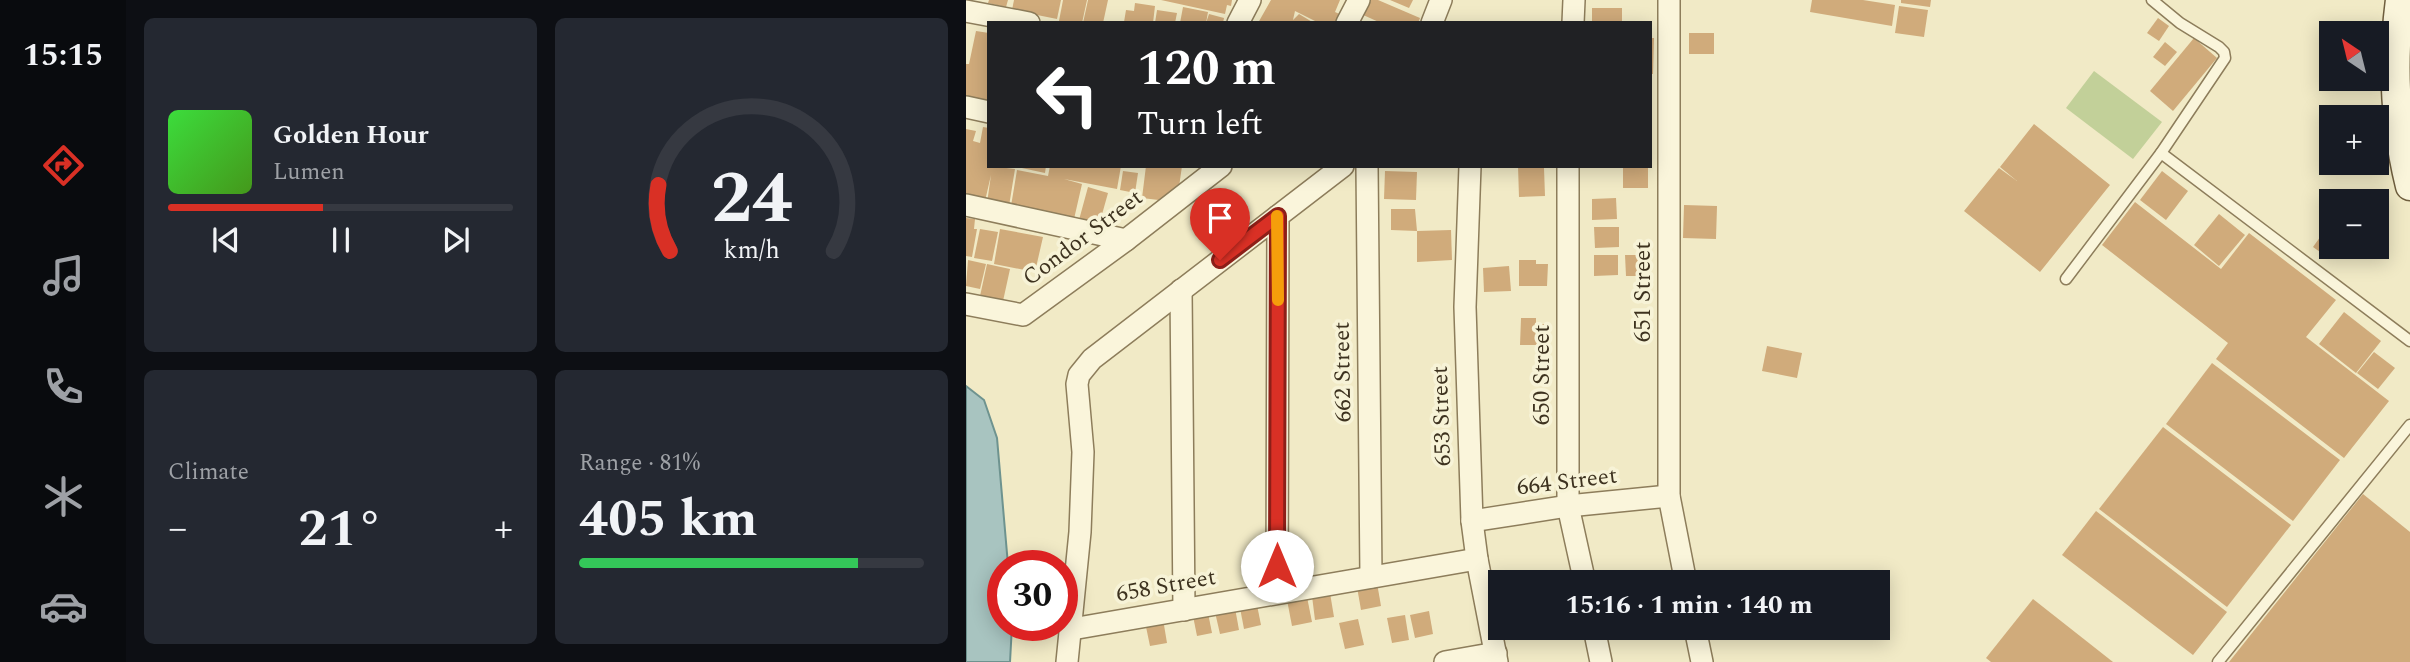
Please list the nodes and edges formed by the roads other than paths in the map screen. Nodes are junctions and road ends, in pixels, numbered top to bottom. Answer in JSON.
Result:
{"nodes":[{"id":1,"x":1250,"y":0,"type":"edge"},
{"id":2,"x":1359,"y":0,"type":"edge"},
{"id":3,"x":1441,"y":0,"type":"edge"},
{"id":4,"x":1574,"y":0,"type":"edge"},
{"id":5,"x":1669,"y":0,"type":"edge"},
{"id":6,"x":2152,"y":0,"type":"edge"},
{"id":7,"x":2400,"y":0,"type":"edge"},
{"id":8,"x":966,"y":11,"type":"edge"},
{"id":9,"x":1019,"y":21,"type":"edge"},
{"id":10,"x":1239,"y":21,"type":"edge"},
{"id":11,"x":1348,"y":21,"type":"edge"},
{"id":12,"x":1433,"y":21,"type":"edge"},
{"id":13,"x":1573,"y":21,"type":"edge"},
{"id":14,"x":966,"y":107,"type":"edge"},
{"id":15,"x":987,"y":112,"type":"edge"},
{"id":16,"x":2161,"y":153,"type":"junction"},
{"id":17,"x":1218,"y":168,"type":"edge"},
{"id":18,"x":1340,"y":168,"type":"edge"},
{"id":19,"x":1367,"y":168,"type":"edge"},
{"id":20,"x":1470,"y":168,"type":"edge"},
{"id":21,"x":1568,"y":168,"type":"edge"},
{"id":22,"x":2410,"y":186,"type":"edge"},
{"id":23,"x":966,"y":205,"type":"edge"},
{"id":24,"x":1278,"y":216,"type":"junction"},
{"id":25,"x":1126,"y":240,"type":"junction"},
{"id":26,"x":2066,"y":279,"type":"dead end"},
{"id":27,"x":1181,"y":290,"type":"junction"},
{"id":28,"x":966,"y":304,"type":"edge"},
{"id":29,"x":2410,"y":341,"type":"edge"},
{"id":30,"x":2410,"y":425,"type":"edge"},
{"id":31,"x":1669,"y":496,"type":"junction"},
{"id":32,"x":1568,"y":506,"type":"junction"},
{"id":33,"x":1472,"y":521,"type":"junction"},
{"id":34,"x":1078,"y":556,"type":"edge"},
{"id":35,"x":1477,"y":559,"type":"junction"},
{"id":36,"x":1582,"y":570,"type":"edge"},
{"id":37,"x":1683,"y":570,"type":"edge"},
{"id":38,"x":1371,"y":577,"type":"junction"},
{"id":39,"x":1277,"y":593,"type":"junction"},
{"id":40,"x":1184,"y":610,"type":"junction"},
{"id":41,"x":1078,"y":628,"type":"edge"},
{"id":42,"x":1596,"y":640,"type":"edge"},
{"id":43,"x":1697,"y":640,"type":"edge"},
{"id":44,"x":1070,"y":641,"type":"edge"},
{"id":45,"x":1497,"y":657,"type":"edge"},
{"id":46,"x":1067,"y":662,"type":"edge"},
{"id":47,"x":1445,"y":662,"type":"edge"},
{"id":48,"x":1601,"y":662,"type":"edge"},
{"id":49,"x":1702,"y":662,"type":"edge"},
{"id":50,"x":2218,"y":662,"type":"edge"}],
"edges":[{"from":1,"to":10,"type":"street"},
{"from":2,"to":11,"type":"street"},
{"from":3,"to":12,"type":"street"},
{"from":4,"to":13,"type":"street"},
{"from":5,"to":31,"type":"street","name":"651 Street"},
{"from":6,"to":16,"type":"lane"},
{"from":7,"to":22,"type":"main road"},
{"from":8,"to":9,"type":"street"},
{"from":14,"to":15,"type":"street"},
{"from":16,"to":26,"type":"lane"},
{"from":16,"to":29,"type":"lane"},
{"from":17,"to":25,"type":"street","name":"Condor Street"},
{"from":18,"to":24,"type":"street"},
{"from":19,"to":38,"type":"street","name":"662 Street"},
{"from":20,"to":33,"type":"street","name":"653 Street"},
{"from":21,"to":32,"type":"street","name":"650 Street"},
{"from":23,"to":25,"type":"street"},
{"from":24,"to":27,"type":"street"},
{"from":24,"to":39,"type":"street"},
{"from":25,"to":28,"type":"street","name":"Condor Street"},
{"from":27,"to":34,"type":"street"},
{"from":27,"to":40,"type":"street"},
{"from":30,"to":50,"type":"lane"},
{"from":31,"to":32,"type":"street","name":"664 Street"},
{"from":31,"to":37,"type":"street","name":"651 Street"},
{"from":32,"to":33,"type":"street","name":"664 Street"},
{"from":32,"to":36,"type":"street","name":"650 Street"},
{"from":33,"to":35,"type":"street","name":"653 Street"},
{"from":35,"to":38,"type":"street","name":"658 Street"},
{"from":35,"to":45,"type":"street","name":"653 Street"},
{"from":38,"to":39,"type":"street","name":"658 Street"},
{"from":39,"to":40,"type":"street","name":"658 Street"},
{"from":40,"to":41,"type":"street","name":"658 Street"},
{"from":42,"to":48,"type":"street"},
{"from":43,"to":49,"type":"street"},
{"from":44,"to":46,"type":"street"},
{"from":45,"to":47,"type":"street"}]}
